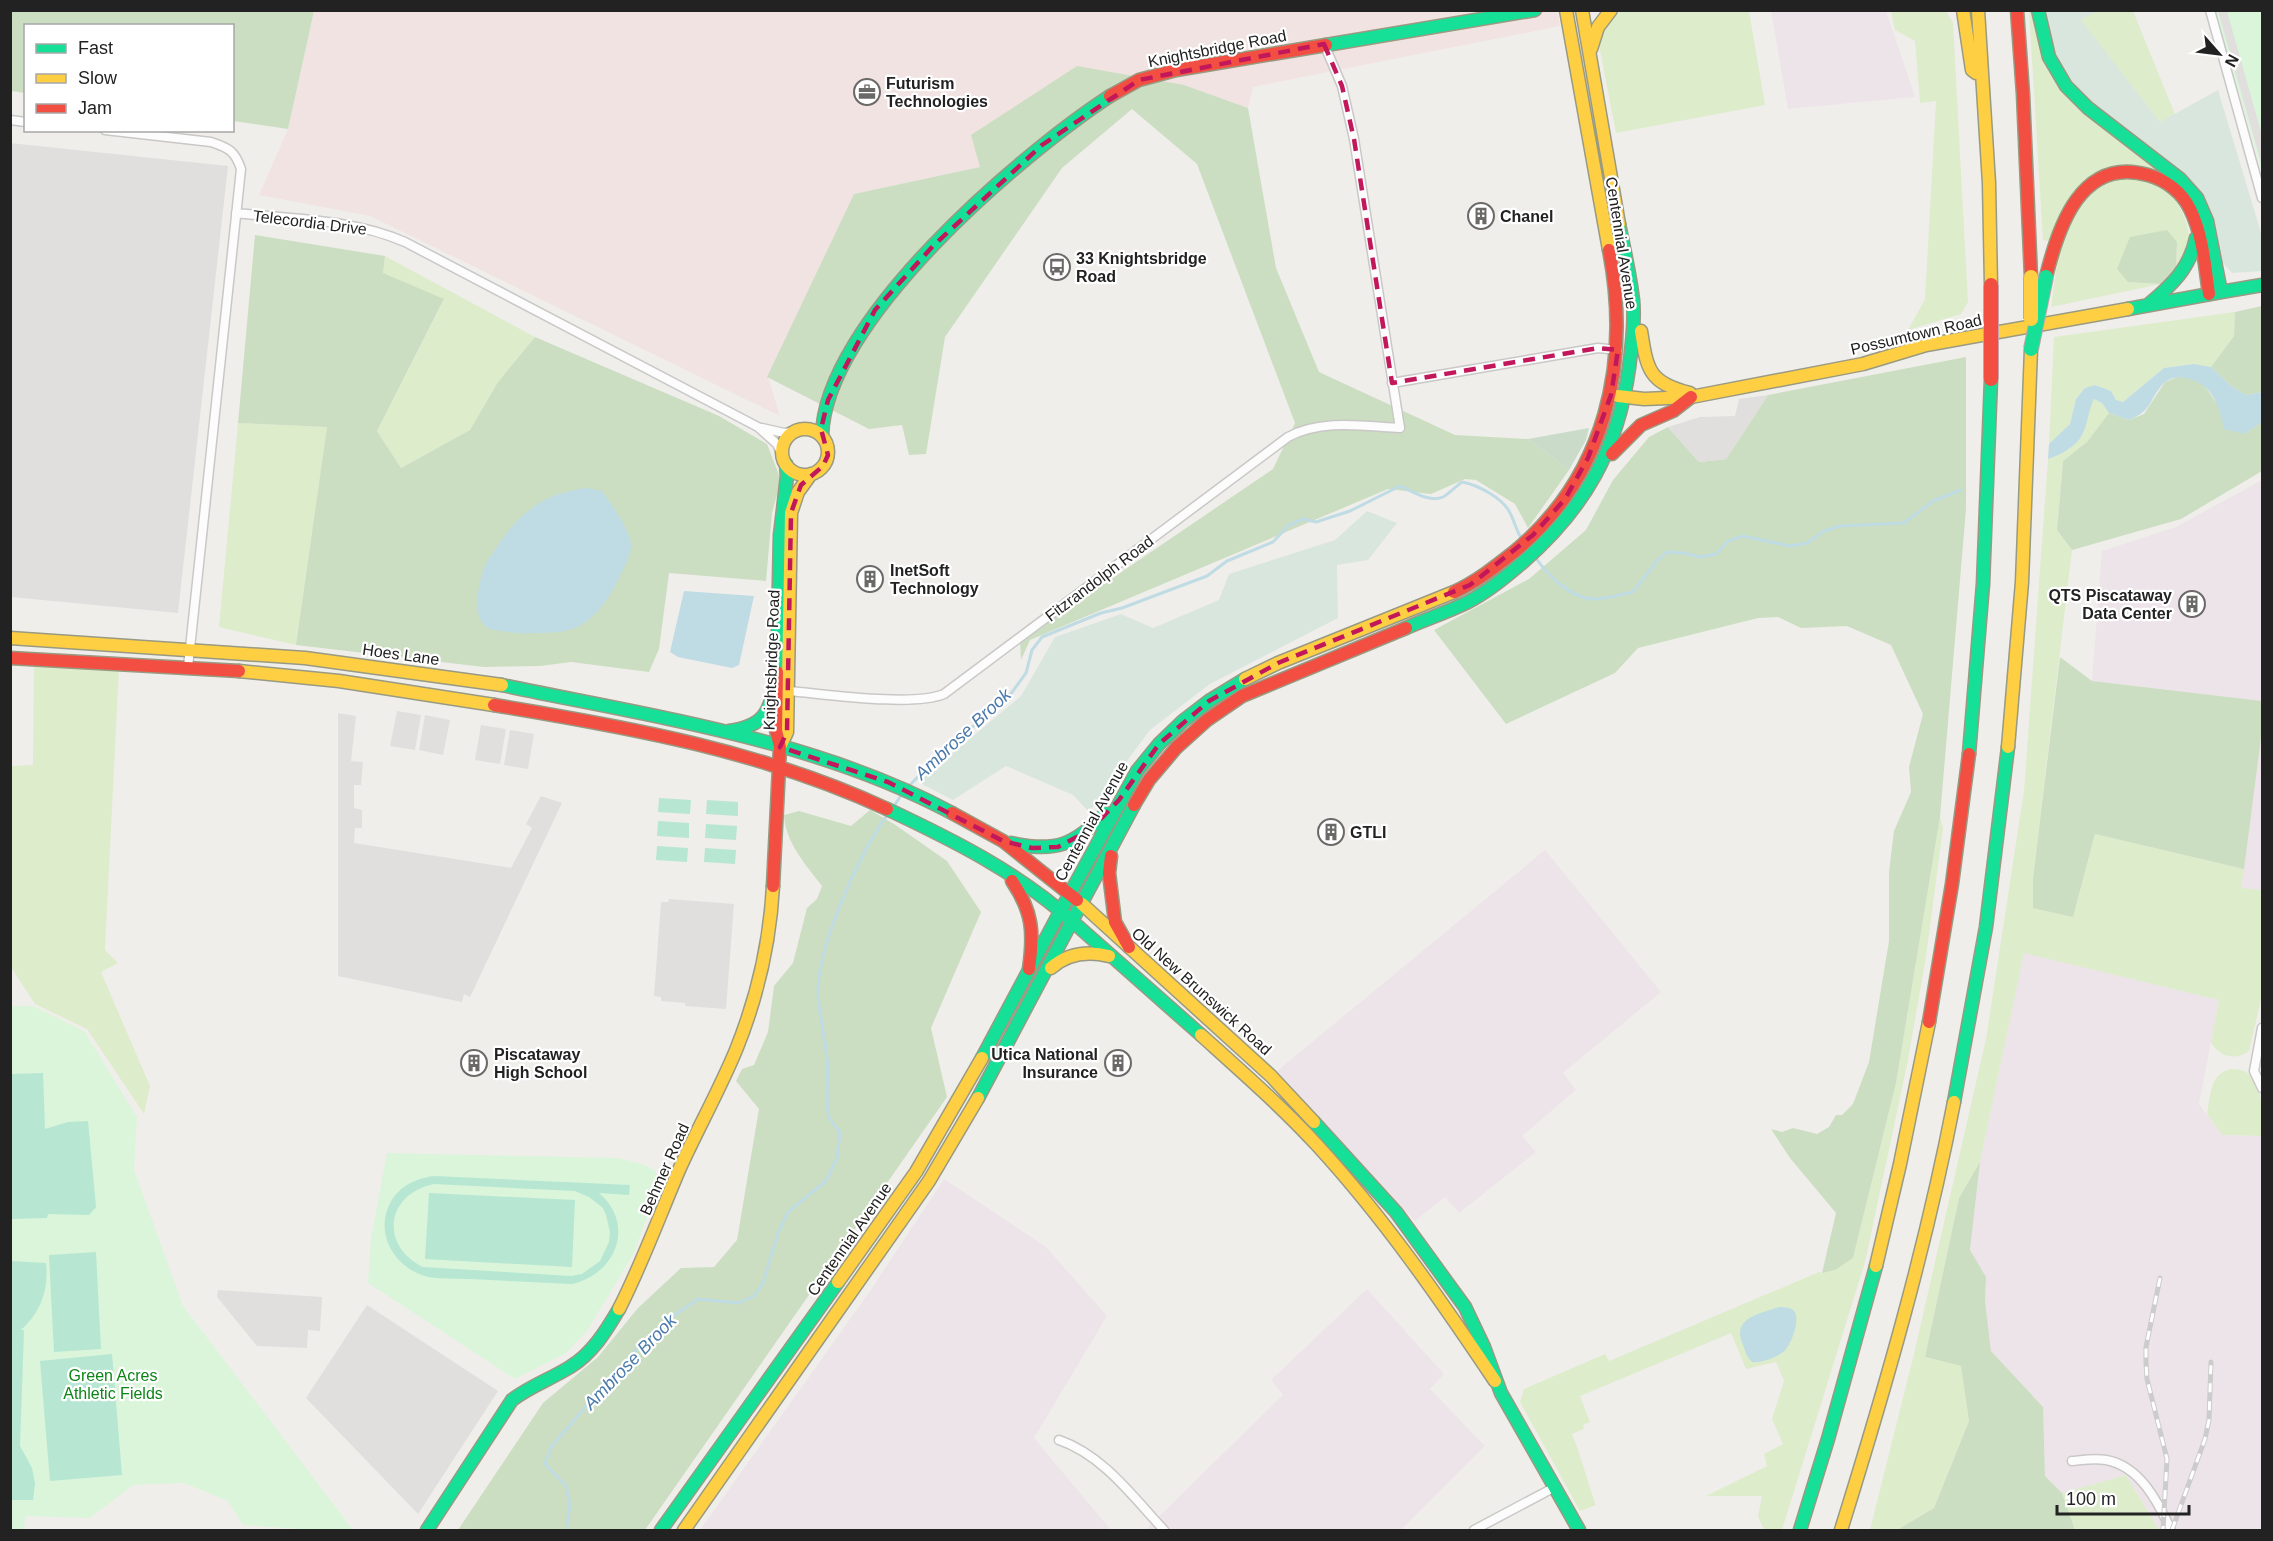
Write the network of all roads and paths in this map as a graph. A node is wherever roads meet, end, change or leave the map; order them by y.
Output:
1 (1535, 10) edge
2 (1566, 10) edge
3 (1582, 10) edge
4 (1611, 10) edge
5 (1963, 10) edge
6 (1978, 10) edge
7 (2017, 10) edge
8 (2038, 10) edge
9 (2210, 10) edge
10 (1324, 44) junction
11 (1590, 52) junction
12 (1983, 79) junction
13 (123, 132) edge
14 (2262, 198) edge
15 (236, 213) junction
16 (2197, 232) junction
17 (2262, 285) edge
18 (2215, 293) junction
19 (1633, 301) junction
20 (2148, 304) junction
21 (2031, 349) junction
22 (1618, 350) junction
23 (1392, 383) junction
24 (1611, 396) junction
25 (1695, 396) junction
26 (1626, 398) junction
27 (828, 400) junction
28 (758, 427) junction
29 (800, 430) junction
30 (822, 436) junction
31 (784, 461) junction
32 (1601, 468) junction
33 (811, 474) junction
34 (10, 638) edge
35 (190, 648) junction
36 (10, 658) edge
37 (188, 667) junction
38 (776, 682) junction
39 (789, 691) junction
40 (723, 732) junction
41 (780, 747) junction
42 (779, 767) junction
43 (1119, 800) junction
44 (1003, 841) junction
45 (1113, 844) junction
46 (1003, 870) junction
47 (1069, 893) junction
48 (1082, 904) junction
49 (1061, 910) junction
50 (1072, 921) junction
51 (1129, 947) junction
52 (1113, 957) junction
53 (1029, 969) junction
54 (1042, 978) junction
55 (2262, 1028) edge
56 (2262, 1088) edge
57 (1495, 1381) junction
58 (1059, 1440) dead end
59 (2072, 1461) dead end
60 (1555, 1487) junction
61 (427, 1530) edge
62 (661, 1530) edge
63 (684, 1530) edge
64 (1164, 1530) edge
65 (1474, 1530) edge
66 (1579, 1530) edge
67 (1800, 1530) edge
68 (1841, 1530) edge
69 (2171, 1530) edge

1 - 10 main road, Knightsbridge Road
2 - 22 main road, Centennial Avenue
3 - 11 main road, Centennial Avenue
4 - 11 main road
5 - 12 main road
6 - 12 main road
7 - 21 main road, bridge
8 - 18 main road
9 - 14 street
10 - 23 street
10 - 27 main road, Knightsbridge Road
11 - 19 main road, Centennial Avenue
12 - 67 main road, bridge
13 - 15 street
15 - 28 street, Telecordia Drive
15 - 35 street, Telecordia Drive
16 - 18 main road
16 - 20 main road
16 - 21 main road, bridge
17 - 18 main road, Possumtown Road
18 - 20 main road, Possumtown Road
19 - 25 main road
19 - 26 main road, Centennial Avenue
20 - 25 main road, Possumtown Road
21 - 68 main road
22 - 23 street
22 - 24 main road, Centennial Avenue
23 - 39 street, Fitzrandolph Road
24 - 26 main road, Possumtown Road
24 - 43 main road, Centennial Avenue
25 - 26 main road, Possumtown Road
25 - 32 main road
26 - 32 main road, Centennial Avenue
27 - 29 main road, Knightsbridge Road
27 - 30 main road, Knightsbridge Road
28 - 29 street, Telecordia Drive
28 - 31 street, Telecordia Drive
29 - 30 main road
29 - 31 main road
30 - 33 main road
31 - 33 main road
31 - 38 main road, Knightsbridge Road
32 - 45 main road, Centennial Avenue
33 - 39 main road, Knightsbridge Road
34 - 35 main road, Hoes Lane
35 - 37 street, Telecordia Drive
35 - 40 main road, Hoes Lane
36 - 37 main road
37 - 42 main road
38 - 40 main road
38 - 41 main road, Knightsbridge Road
39 - 41 main road, Knightsbridge Road
40 - 41 main road, Hoes Lane
41 - 42 main road, Behmer Road
41 - 44 main road, Old New Brunswick Road
42 - 46 main road, Old New Brunswick Road
42 - 61 main road, Behmer Road
43 - 44 main road
43 - 47 main road, Centennial Avenue
44 - 47 main road, Old New Brunswick Road
45 - 48 main road, Centennial Avenue
45 - 51 main road
46 - 49 main road, Old New Brunswick Road
46 - 53 main road
47 - 48 main road, Old New Brunswick Road
47 - 49 main road, Centennial Avenue
48 - 50 main road, Centennial Avenue
48 - 51 main road, Old New Brunswick Road
49 - 50 main road, Old New Brunswick Road
49 - 53 main road, Centennial Avenue
50 - 52 main road, Old New Brunswick Road
50 - 54 main road, Centennial Avenue
51 - 57 main road, Old New Brunswick Road
52 - 54 main road
52 - 57 main road, Old New Brunswick Road
53 - 62 main road, Centennial Avenue
54 - 63 main road, Centennial Avenue
55 - 56 street
57 - 60 main road, Old New Brunswick Road
58 - 64 street
59 - 69 street
60 - 65 street
60 - 66 main road, Old New Brunswick Road

